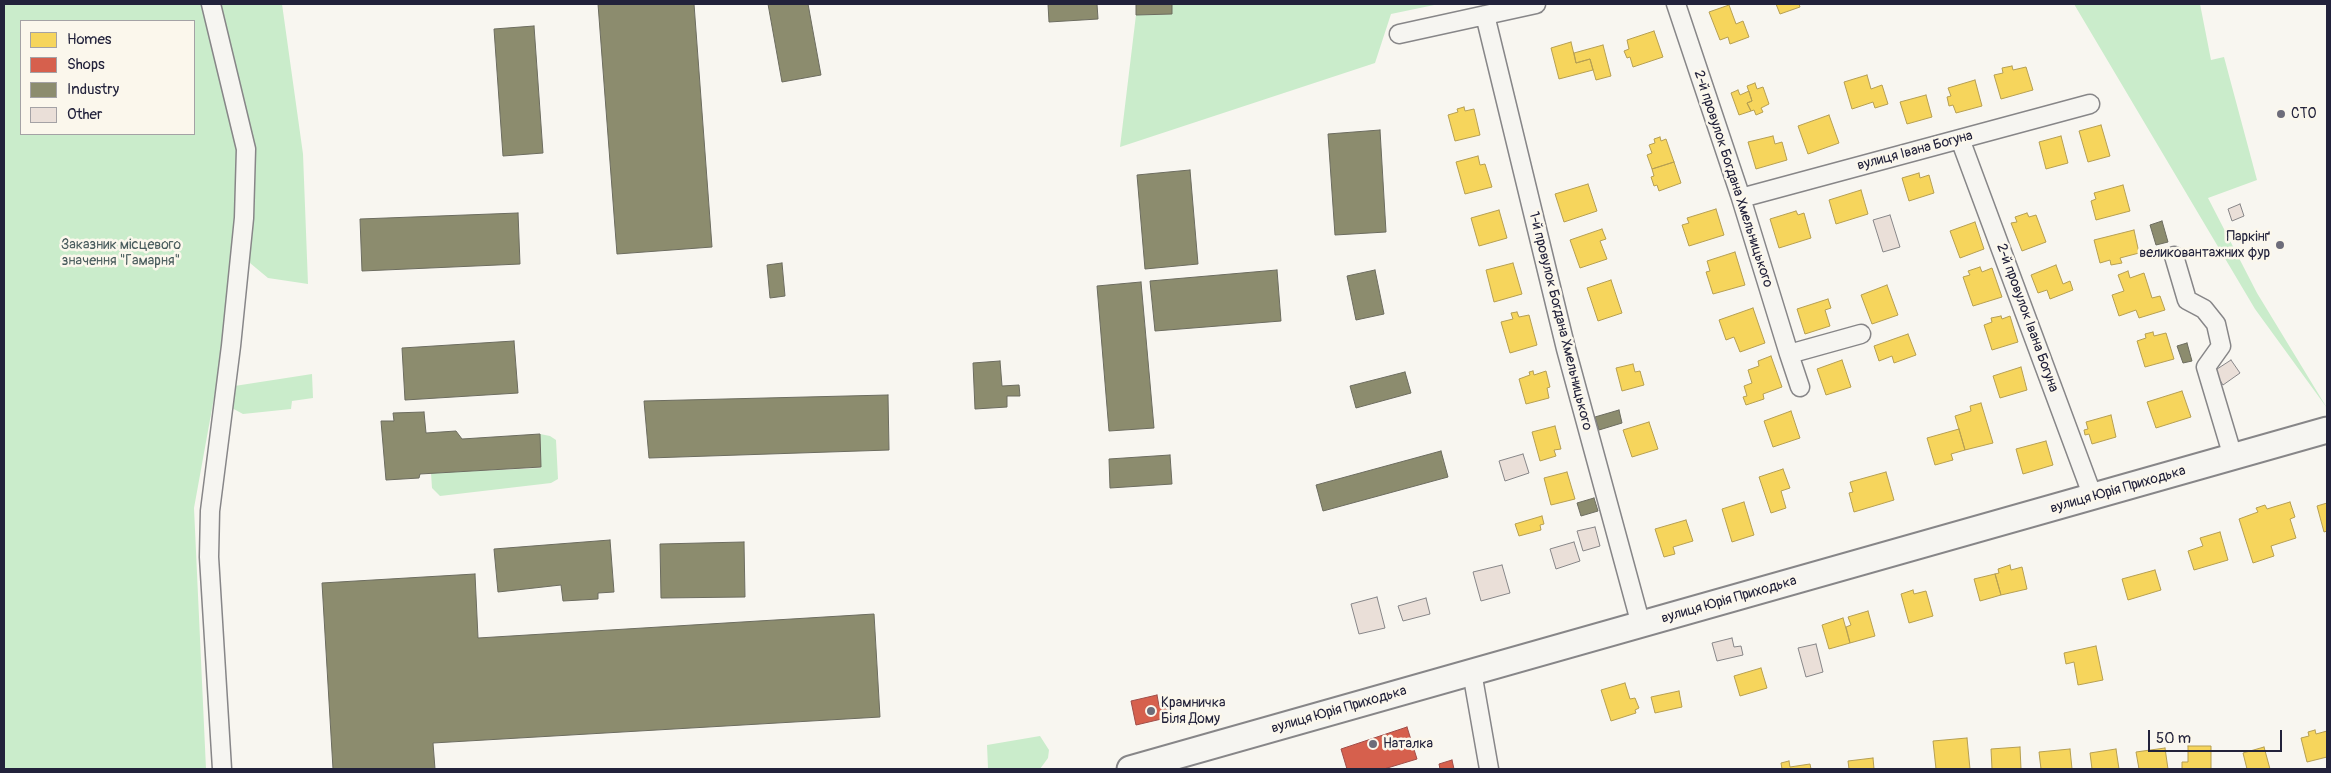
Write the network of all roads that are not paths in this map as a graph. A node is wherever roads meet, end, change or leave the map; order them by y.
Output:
1 (211, 4) edge
2 (1536, 4) edge
3 (1676, 4) edge
4 (1485, 15) junction
5 (1399, 34) dead end
6 (2090, 104) dead end
7 (1960, 139) junction
8 (1741, 198) junction
9 (2174, 256) dead end
10 (1861, 334) dead end
11 (1789, 354) junction
12 (1800, 387) dead end
13 (2327, 430) edge
14 (2233, 457) junction
15 (2093, 497) junction
16 (1641, 625) junction
17 (1472, 672) junction
18 (222, 769) edge
19 (1130, 769) edge
20 (1489, 769) edge

1 - 18 street
2 - 4 street
3 - 8 street, 2-й провулок Богдана Хмельницького
4 - 5 street
4 - 16 street, 1-й провулок Богдана Хмельницького
6 - 7 street, вулиця Івана Богуна
7 - 8 street, вулиця Івана Богуна
7 - 15 street, 2-й провулок Івана Богуна
8 - 11 street, 2-й провулок Богдана Хмельницького
9 - 14 street
10 - 11 street
11 - 12 street, 2-й провулок Богдана Хмельницького
13 - 14 street, вулиця Юрія Приходька
14 - 15 street, вулиця Юрія Приходька
15 - 16 street, вулиця Юрія Приходька
16 - 17 street, вулиця Юрія Приходька
17 - 19 street, вулиця Юрія Приходька
17 - 20 street

